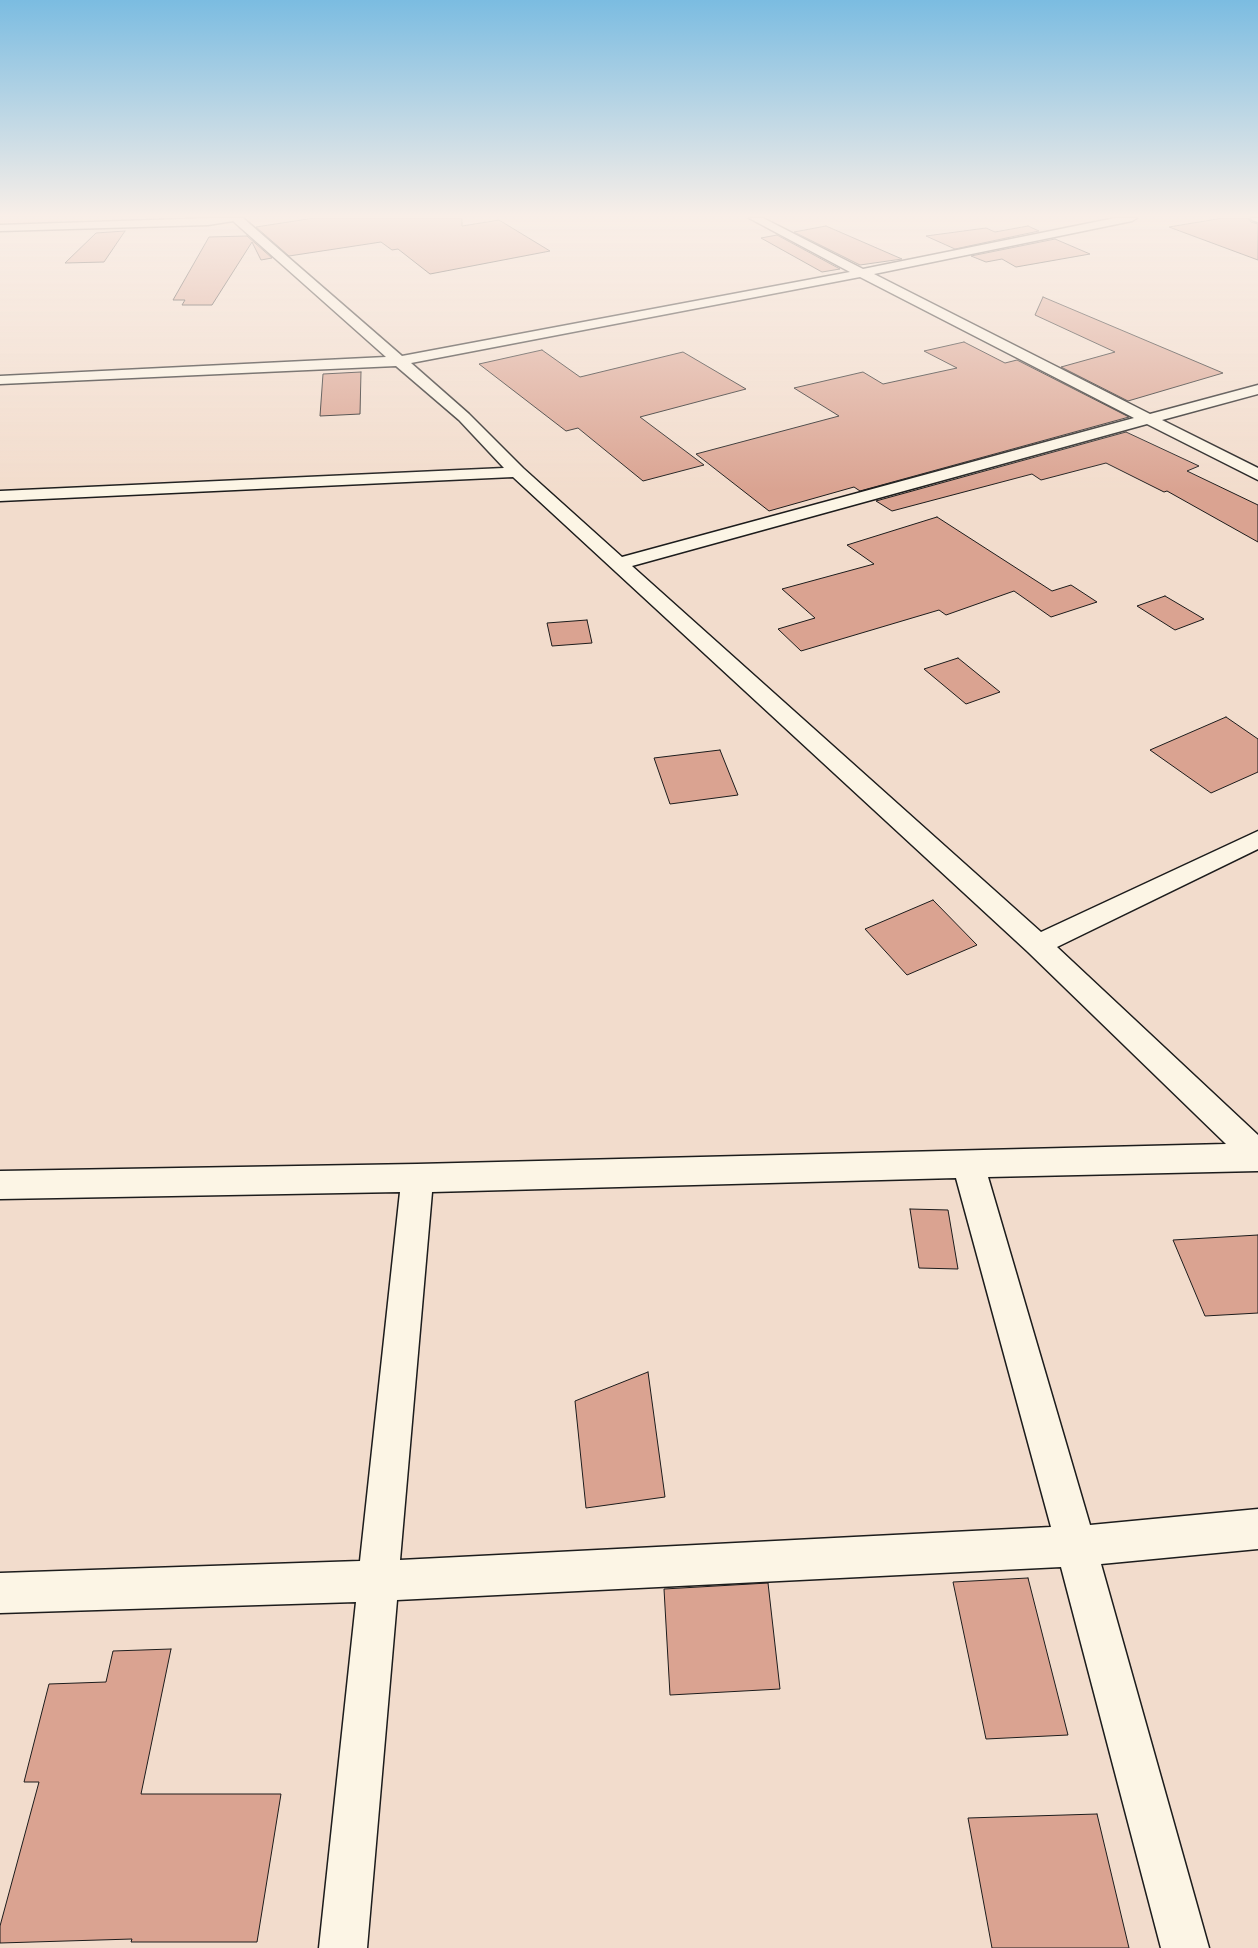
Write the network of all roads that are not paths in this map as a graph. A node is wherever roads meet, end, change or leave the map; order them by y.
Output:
1 (340, 309) edge
2 (674, 309) edge
3 (933, 309) edge
4 (401, 361) junction
5 (0, 380) edge
6 (1258, 389) edge
7 (1148, 418) junction
8 (517, 472) junction
9 (1258, 475) edge
10 (0, 496) edge
11 (619, 564) junction
12 (1258, 839) edge
13 (1038, 945) junction
14 (1258, 1156) edge
15 (968, 1163) junction
16 (417, 1178) junction
17 (0, 1185) edge
18 (1258, 1529) edge
19 (1076, 1546) junction
20 (378, 1581) junction
21 (0, 1593) edge
22 (343, 1948) edge
23 (1185, 1948) edge

1 - 4 street
2 - 4 street
3 - 7 street
4 - 5 street
4 - 8 street
6 - 7 street
7 - 9 street
7 - 11 street
8 - 10 street
8 - 11 street
11 - 13 street
12 - 13 street
13 - 14 street
14 - 15 street
15 - 16 street
15 - 19 street
16 - 17 street
16 - 20 street
18 - 19 street
19 - 20 street
19 - 23 street
20 - 21 street
20 - 22 street

